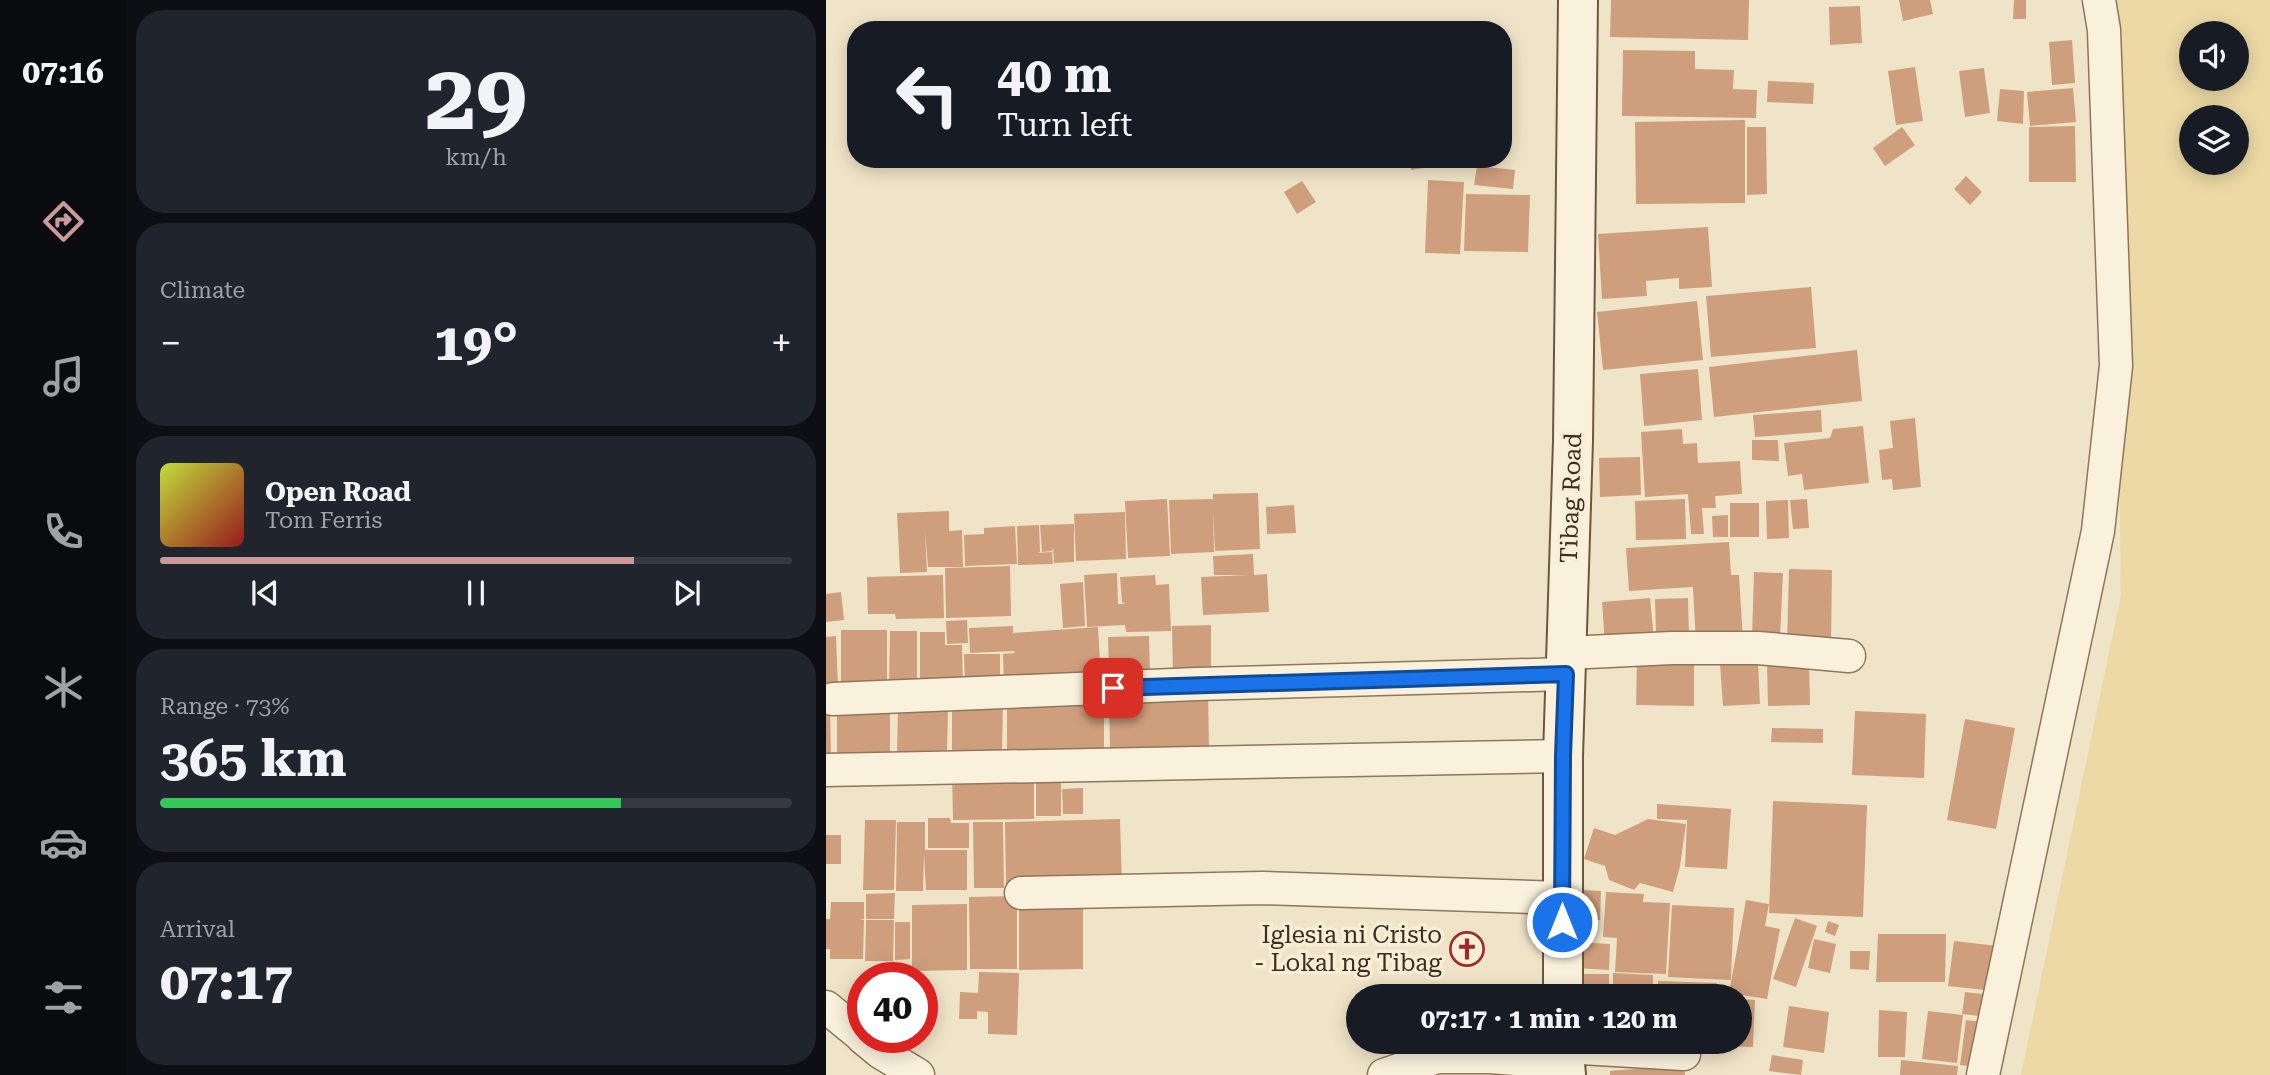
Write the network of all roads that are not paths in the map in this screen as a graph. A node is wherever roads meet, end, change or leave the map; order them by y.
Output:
1 (1578, 0) edge
2 (2099, 0) edge
3 (1849, 656) dead end
4 (1566, 663) junction
5 (833, 699) dead end
6 (1563, 756) junction
7 (826, 770) edge
8 (1021, 893) dead end
9 (1562, 898) junction
10 (1563, 984) edge
11 (826, 1007) edge
12 (847, 1025) edge
13 (882, 1053) edge
14 (1685, 1055) dead end
15 (1564, 1056) edge
16 (918, 1075) edge
17 (1384, 1075) edge
18 (1983, 1075) edge

1 - 4 street, Tibag Road
2 - 18 street
3 - 4 street
4 - 5 street
4 - 6 street, Tibag Road
6 - 7 street
6 - 9 street, Tibag Road
8 - 9 street
9 - 10 street, Tibag Road
11 - 12 street
13 - 16 street
14 - 15 street
15 - 17 street

